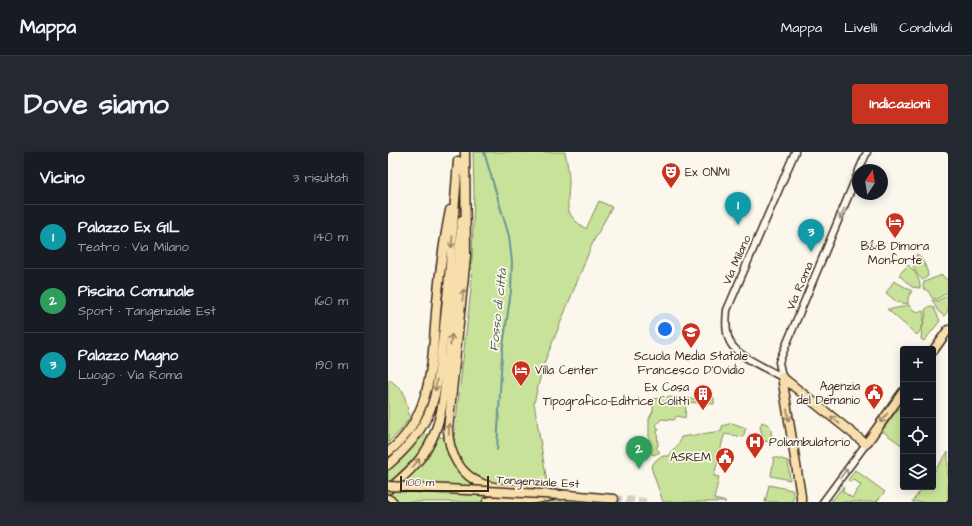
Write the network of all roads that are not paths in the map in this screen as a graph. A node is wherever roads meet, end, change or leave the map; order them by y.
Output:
1 (459, 152) edge
2 (465, 152) edge
3 (795, 152) edge
4 (867, 152) edge
5 (462, 161) junction
6 (862, 164) edge
7 (852, 187) edge
8 (948, 330) edge
9 (936, 347) edge
10 (782, 377) junction
11 (900, 396) edge
12 (866, 444) junction
13 (388, 452) edge
14 (388, 465) edge
15 (388, 488) edge
16 (563, 495) junction
17 (388, 499) edge
18 (614, 499) dead end
19 (393, 502) edge
20 (487, 502) edge
21 (801, 502) edge
22 (823, 502) edge

1 - 5 main road
2 - 5 main road
3 - 10 street, Via Milano
4 - 6 street
5 - 13 main road
5 -> 14 main road
15 -> 5 main road
16 -> 5 main road, bridge
7 -> 10 street, Via Roma
8 - 9 main road
12 -> 10 main road
10 -> 21 main road
11 -> 12 main road
22 -> 12 street
15 - 16 main road, Tangenziale Est, bridge
16 - 18 main road, Tangenziale Est
16 - 20 main road, bridge
17 - 19 main road

